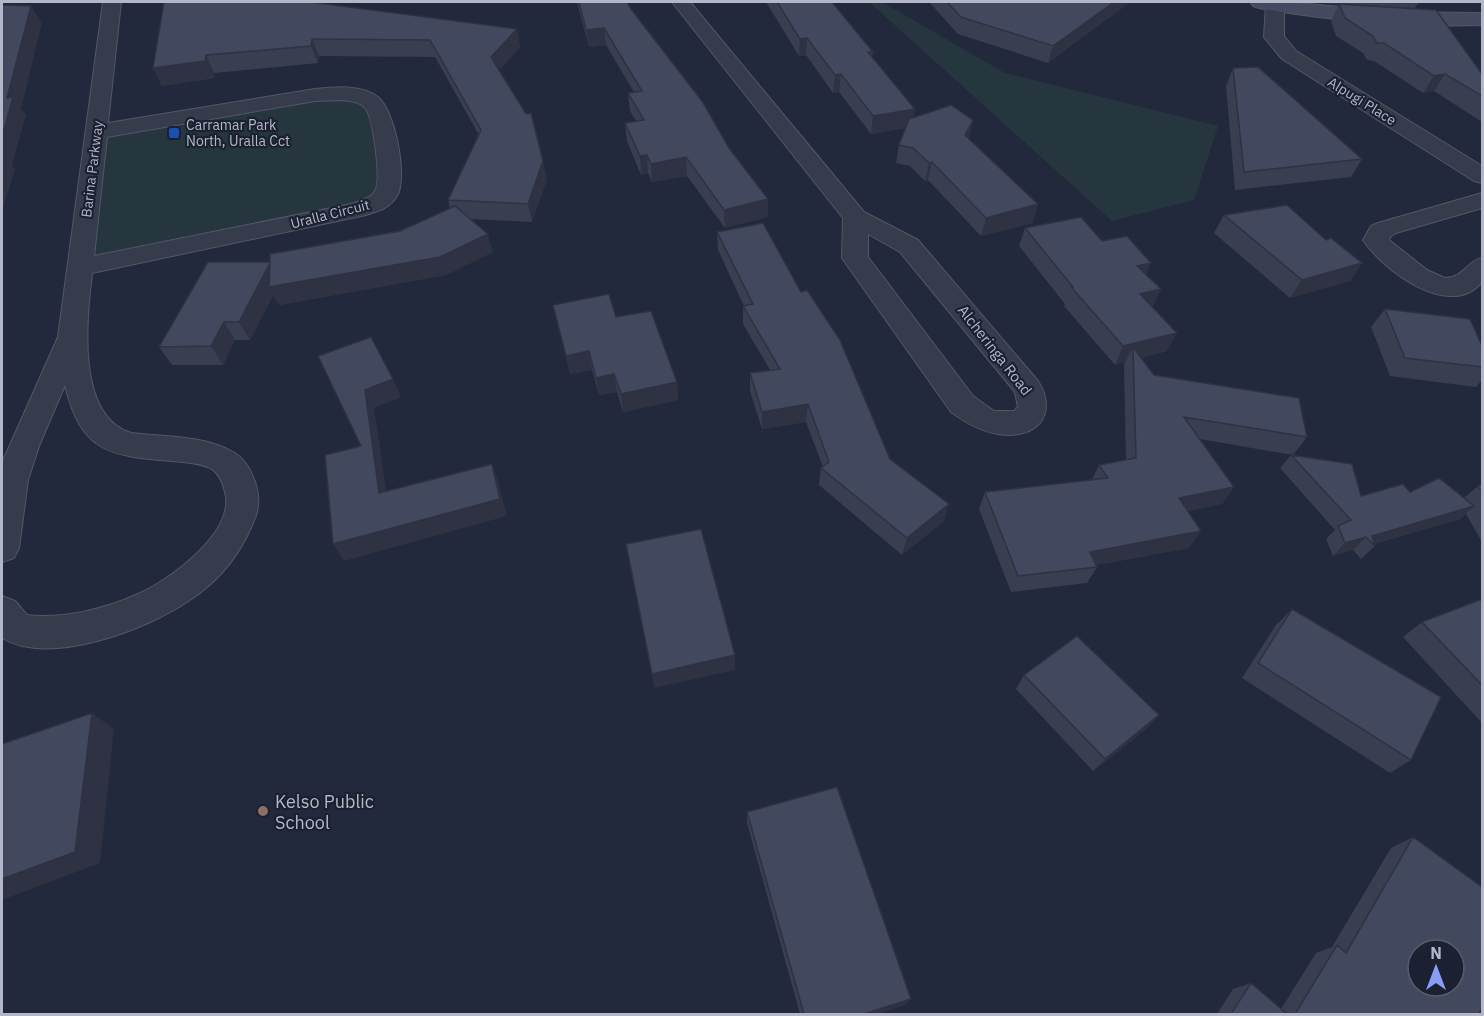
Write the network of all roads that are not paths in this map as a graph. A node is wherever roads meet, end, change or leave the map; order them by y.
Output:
1 (112, 2) edge
2 (681, 2) edge
3 (1267, 3) edge
4 (1482, 19) edge
5 (97, 132) junction
6 (1482, 176) edge
7 (1482, 200) edge
8 (855, 217) junction
9 (1482, 266) edge
10 (80, 267) junction
11 (72, 337) junction
12 (2, 548) edge
13 (2, 612) edge

1 - 5 street, Barina Parkway
2 - 8 street, Alcheringa Road
3 - 4 street
3 - 6 street, Alpugi Place
5 - 10 street, Barina Parkway
5 - 10 street, Uralla Circuit
7 - 9 street
8 - 8 street, Alcheringa Road
10 - 11 street, Barina Parkway
11 - 12 street, Barina Parkway
11 - 13 street, Barina Parkway

